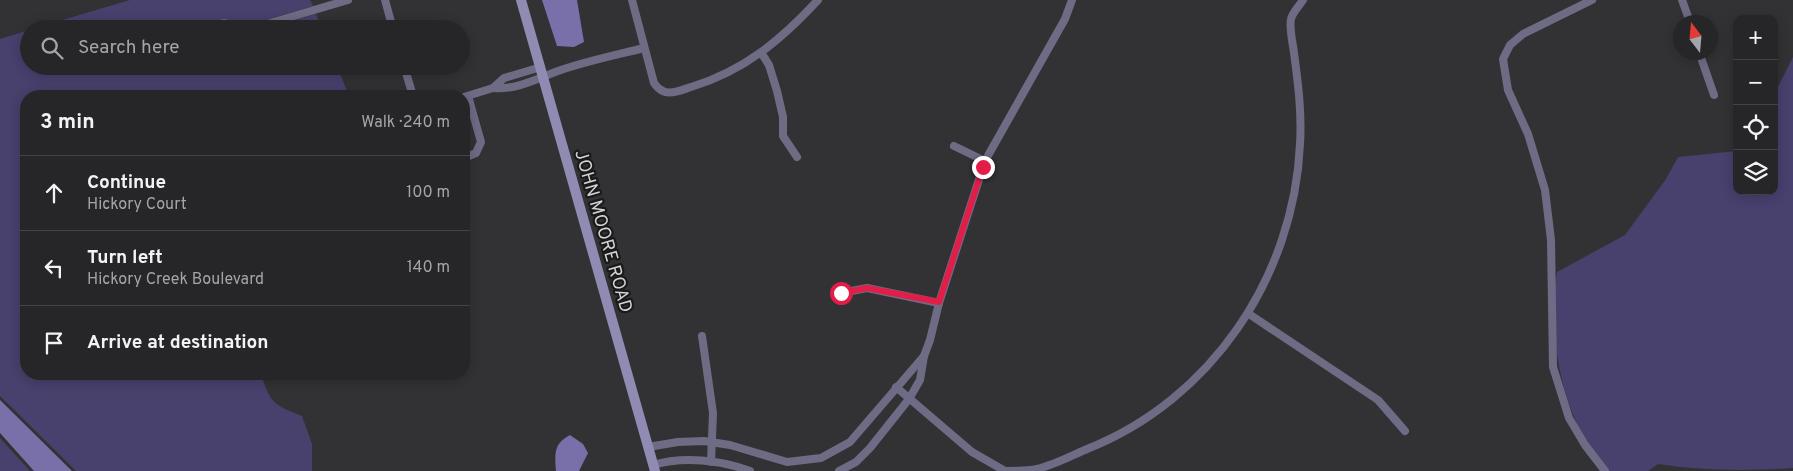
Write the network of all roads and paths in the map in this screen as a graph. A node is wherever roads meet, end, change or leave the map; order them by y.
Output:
1 (348, 0) edge
2 (385, 0) edge
3 (521, 0) edge
4 (632, 0) edge
5 (818, 0) edge
6 (1072, 0) edge
7 (1303, 0) edge
8 (1592, 0) edge
9 (1682, 0) edge
10 (1687, 15) edge
11 (280, 20) edge
12 (391, 20) edge
13 (644, 48) junction
14 (762, 54) junction
15 (1703, 60) edge
16 (541, 67) junction
17 (407, 75) edge
18 (514, 75) junction
19 (544, 78) junction
20 (516, 86) junction
21 (493, 88) junction
22 (411, 90) edge
23 (470, 95) edge
24 (1714, 95) dead end
25 (470, 108) edge
26 (954, 146) dead end
27 (470, 156) edge
28 (797, 157) dead end
29 (985, 161) junction
30 (841, 293) dead end
31 (939, 302) junction
32 (1249, 314) junction
33 (702, 336) dead end
34 (924, 356) junction
35 (896, 387) junction
36 (910, 399) junction
37 (1405, 431) dead end
38 (712, 442) junction
39 (648, 447) junction
40 (711, 462) junction
41 (654, 468) edge
42 (750, 471) edge
43 (839, 471) edge
44 (1006, 471) edge
45 (1605, 471) edge

1 - 11 street
2 - 12 street
3 - 16 street, JOHN MOORE ROAD
4 - 13 street
5 - 14 street
6 - 29 street
7 - 32 street
8 - 45 street
9 - 10 street
13 - 14 street
13 - 19 street
14 - 28 street
15 - 24 street
16 - 18 street
16 - 19 street, JOHN MOORE ROAD
17 - 22 street
18 - 20 street
18 - 21 street
19 - 20 street
19 - 39 street, JOHN MOORE ROAD
20 - 21 street
21 - 23 street
25 - 27 street
26 - 29 street
29 - 31 street
30 - 31 street
31 - 34 street
32 - 37 street
32 - 44 street
33 - 38 street
34 - 35 street
34 - 36 street
35 - 36 street
35 - 38 street
36 - 43 street
36 - 44 street
38 - 39 street
38 - 40 street
39 - 41 street, JOHN MOORE ROAD
40 - 41 street
40 - 42 street

